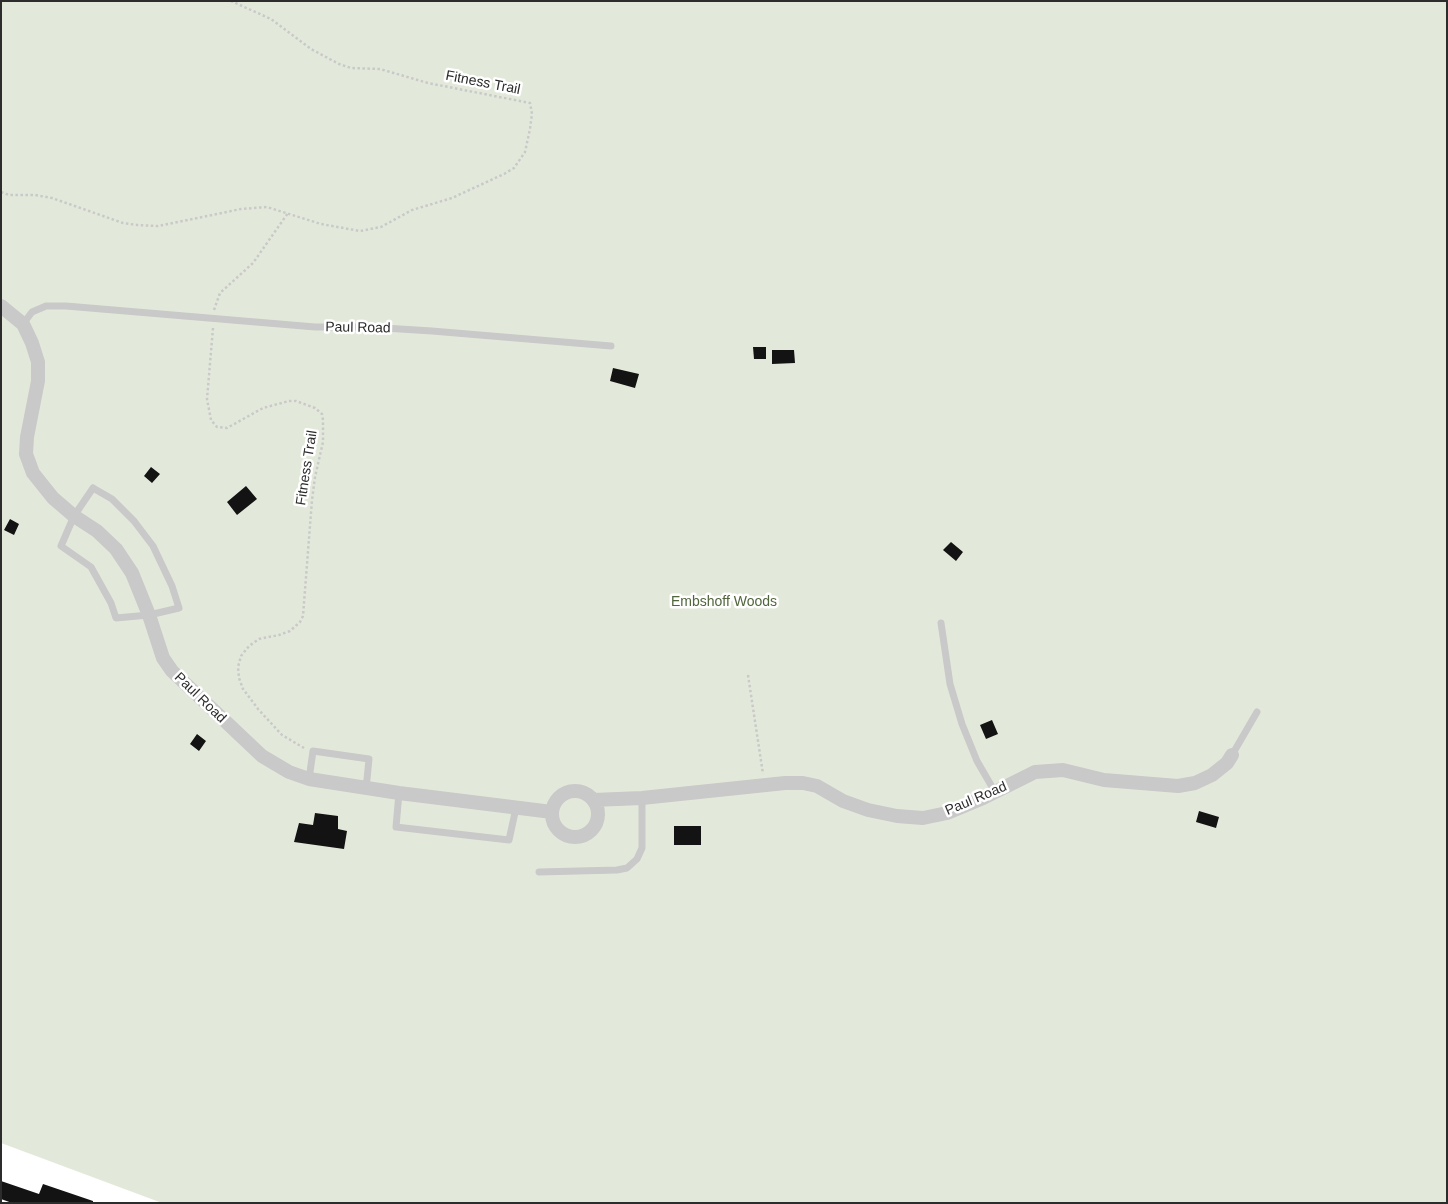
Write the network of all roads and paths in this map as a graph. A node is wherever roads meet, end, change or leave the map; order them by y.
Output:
1 (231, 1) edge
2 (1, 192) edge
3 (288, 213) junction
4 (1, 306) edge
5 (213, 319) junction
6 (23, 324) junction
7 (611, 346) dead end
8 (74, 516) junction
9 (149, 615) junction
10 (941, 624) dead end
11 (748, 675) dead end
12 (1257, 712) dead end
13 (312, 752) junction
14 (1232, 755) joint
15 (309, 780) junction
16 (765, 785) junction
17 (366, 789) junction
18 (995, 792) junction
19 (399, 793) junction
20 (642, 798) junction
21 (593, 800) junction
22 (516, 808) junction
23 (552, 812) junction
24 (538, 872) dead end

1 - 3 path, Fitness Trail
2 - 3 path, Fitness Trail
3 - 5 path, Fitness Trail
4 - 6 street, Paul Road
5 - 6 lane, Paul Road
5 - 7 lane, Paul Road
5 - 13 path, Fitness Trail
6 - 8 street, Paul Road
8 - 9 street, Paul Road
8 - 9 lane
8 - 9 lane
9 - 15 street, Paul Road
10 - 18 lane
11 - 16 path
12 - 14 lane
13 - 15 lane
13 - 17 lane
14 - 18 street, Paul Road
15 - 17 street, Paul Road
16 - 18 street, Paul Road
16 - 20 street, Paul Road
17 - 19 street, Paul Road
19 - 22 street, Paul Road
19 - 22 lane
20 - 21 street, Paul Road
20 - 24 lane
21 - 23 street, Paul Road
21 - 23 street
22 - 23 street, Paul Road

